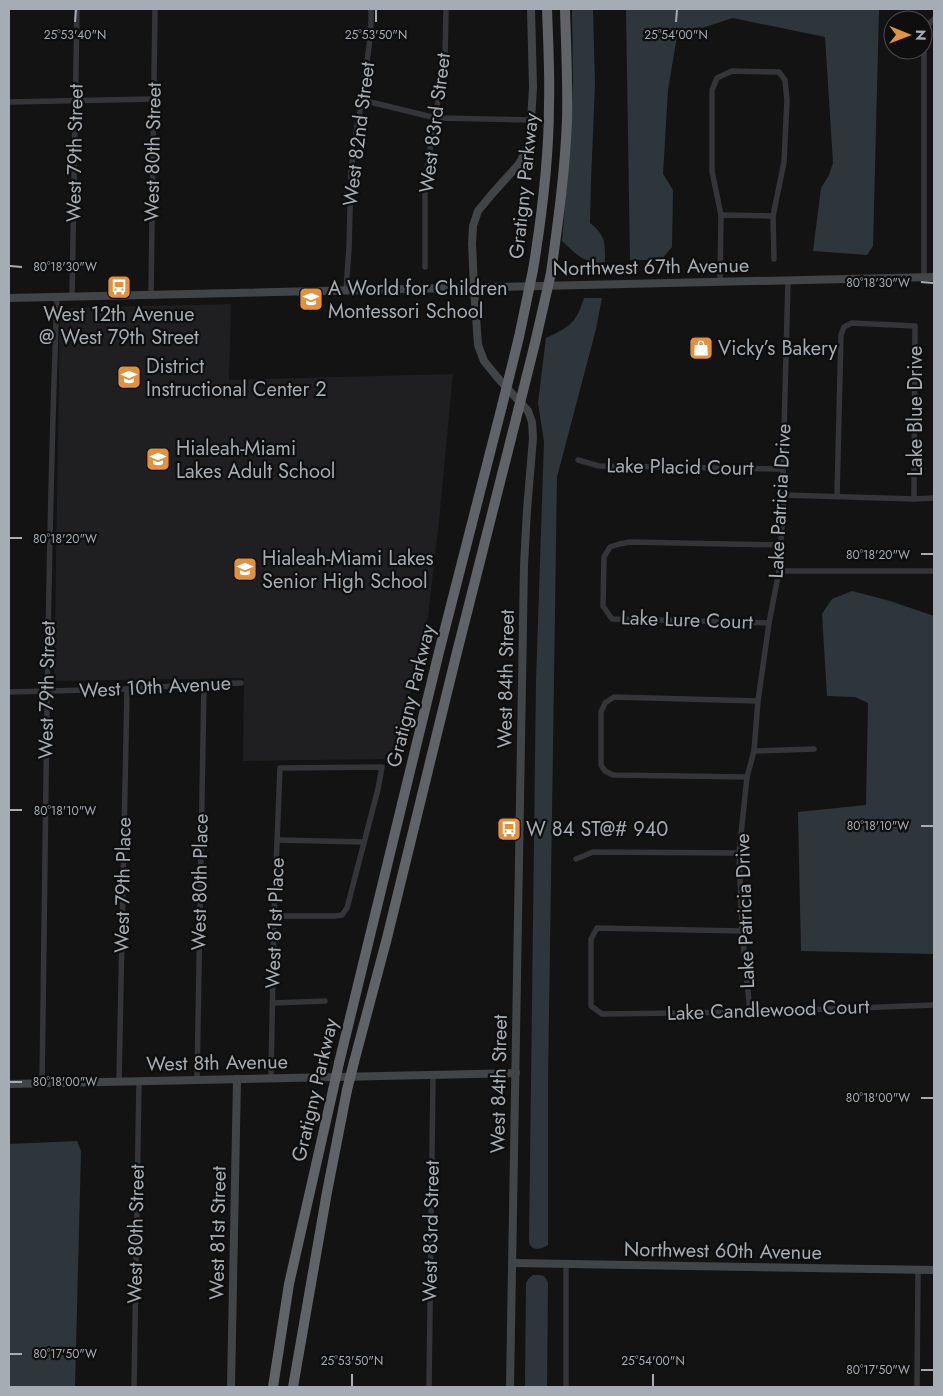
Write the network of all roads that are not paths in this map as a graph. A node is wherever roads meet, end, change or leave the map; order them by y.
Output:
1 (77, 9) edge
2 (155, 9) edge
3 (372, 9) edge
4 (446, 9) edge
5 (531, 9) edge
6 (548, 9) edge
7 (565, 9) edge
8 (934, 19) edge
9 (154, 99) junction
10 (362, 100) junction
11 (76, 101) junction
12 (9, 102) edge
13 (436, 118) junction
14 (531, 120) junction
15 (721, 215) junction
16 (773, 216) junction
17 (774, 259) dead end
18 (425, 267) dead end
19 (924, 277) junction
20 (934, 277) edge
21 (788, 280) junction
22 (720, 281) junction
23 (474, 288) junction
24 (346, 290) junction
25 (151, 295) junction
26 (56, 297) junction
27 (72, 297) junction
28 (9, 298) edge
29 (578, 460) dead end
30 (783, 469) junction
31 (784, 495) junction
32 (837, 496) junction
33 (934, 498) edge
34 (914, 499) junction
35 (781, 545) junction
36 (778, 571) junction
37 (934, 571) edge
38 (769, 623) junction
39 (241, 683) dead end
40 (204, 684) junction
41 (127, 689) junction
42 (9, 692) edge
43 (47, 692) junction
44 (758, 701) junction
45 (814, 749) dead end
46 (754, 751) junction
47 (747, 777) junction
48 (278, 840) junction
49 (364, 842) junction
50 (739, 853) junction
51 (576, 859) dead end
52 (274, 916) junction
53 (742, 931) junction
54 (325, 1001) dead end
55 (273, 1003) junction
56 (934, 1005) edge
57 (750, 1012) junction
58 (516, 1073) junction
59 (433, 1075) junction
60 (271, 1078) junction
61 (237, 1079) junction
62 (197, 1080) junction
63 (139, 1081) junction
64 (119, 1082) junction
65 (9, 1084) edge
66 (42, 1084) junction
67 (512, 1263) junction
68 (566, 1264) junction
69 (918, 1270) junction
70 (934, 1270) edge
71 (297, 1357) junction
72 (134, 1387) edge
73 (231, 1387) edge
74 (272, 1387) edge
75 (292, 1387) edge
76 (297, 1387) edge
77 (429, 1387) edge
78 (510, 1387) edge
79 (566, 1387) edge
80 (917, 1387) edge

1 - 11 street, West 79th Street
2 - 9 street, West 80th Street
3 - 10 street, West 82nd Street
4 - 13 street, West 83rd Street
5 - 14 street, West 84th Street
6 - 74 highway, Gratigny Parkway, bridge
7 - 71 highway, Gratigny Parkway, bridge
8 - 19 street
9 - 11 street
9 - 25 street, West 80th Street
10 - 13 street
10 - 24 street, West 82nd Street
11 - 12 street
11 - 27 street, West 79th Street
13 - 14 street
13 - 18 street, West 83rd Street
14 - 23 street, West 84th Street
15 - 16 street
15 - 16 street
15 - 22 street
16 - 17 street
19 - 20 street, Northwest 67th Avenue
19 - 21 street, Northwest 67th Avenue
21 - 22 street, Northwest 67th Avenue
21 - 30 street, Lake Patricia Drive
22 - 23 street, Northwest 67th Avenue
23 - 24 street, Northwest 67th Avenue
23 - 58 street, West 84th Street
24 - 25 street, Northwest 67th Avenue
25 - 27 street, Northwest 67th Avenue
26 - 27 street, Northwest 67th Avenue
26 - 28 street, Northwest 67th Avenue
26 - 43 street, West 79th Street
29 - 30 street, Lake Placid Court
30 - 31 street, Lake Patricia Drive
31 - 32 street
31 - 35 street, Lake Patricia Drive
32 - 34 street
32 - 34 street, Lake Blue Drive
33 - 34 street
35 - 36 street, Lake Patricia Drive
35 - 38 street, Lake Lure Court
36 - 37 street
36 - 38 street, Lake Patricia Drive
38 - 44 street, Lake Patricia Drive
39 - 40 street, West 10th Avenue
40 - 41 street, West 10th Avenue
40 - 62 street, West 80th Place
41 - 43 street, West 10th Avenue
41 - 64 street, West 79th Place
42 - 43 street, West 10th Avenue
43 - 66 street, West 79th Street
44 - 46 street, Lake Patricia Drive
44 - 47 street
45 - 46 street
46 - 47 street, Lake Patricia Drive
47 - 50 street, Lake Patricia Drive
48 - 49 street
48 - 49 street, West 81st Place
48 - 52 street, West 81st Place
49 - 52 street
50 - 51 street
50 - 53 street, Lake Patricia Drive
52 - 55 street, West 81st Place
53 - 57 street, Lake Patricia Drive
53 - 57 street, Lake Candlewood Court
54 - 55 street
55 - 60 street, West 81st Place
56 - 57 street, Lake Candlewood Court
58 - 59 street, West 8th Avenue
58 - 67 street, West 84th Street
59 - 60 street, West 8th Avenue
59 - 77 street, West 83rd Street
60 - 61 street, West 8th Avenue
61 - 62 street, West 8th Avenue
61 - 73 street, West 81st Street
62 - 63 street, West 8th Avenue
63 - 64 street, West 8th Avenue
63 - 72 street, West 80th Street
64 - 66 street, West 8th Avenue
65 - 66 street, West 8th Avenue
67 - 68 street, Northwest 60th Avenue
67 - 78 street, West 84th Street
68 - 69 street, Northwest 60th Avenue
68 - 79 street
69 - 70 street, Northwest 60th Avenue
69 - 80 street
71 - 75 highway, Gratigny Parkway
71 - 76 highway

